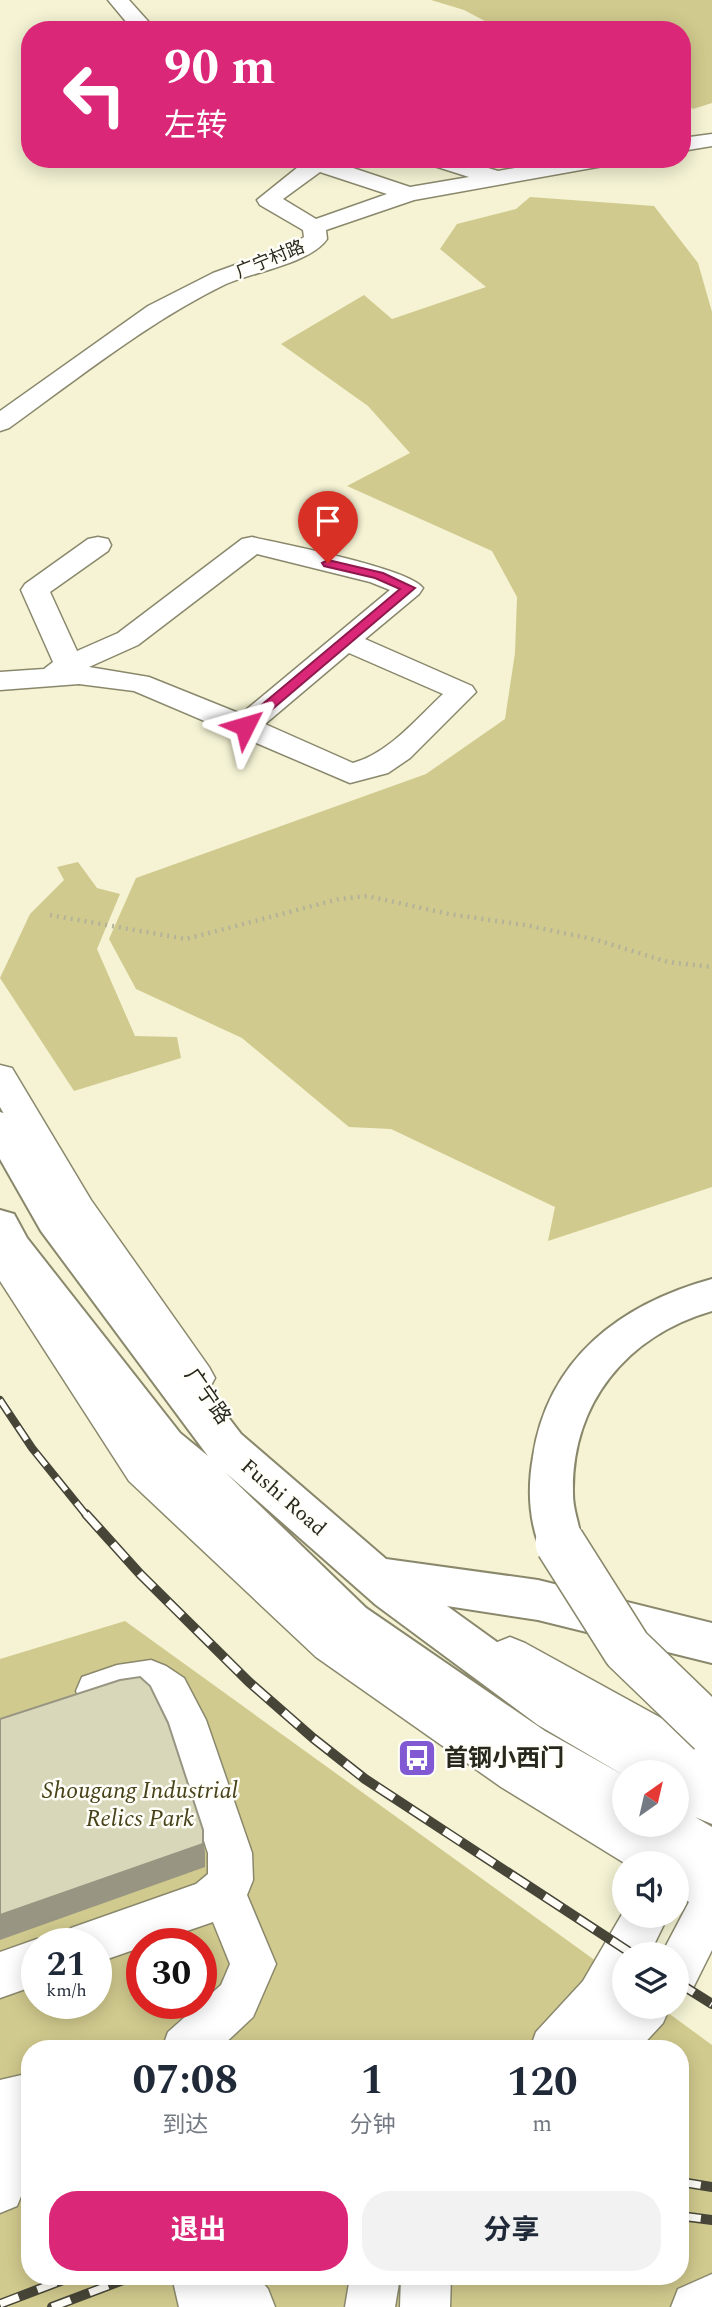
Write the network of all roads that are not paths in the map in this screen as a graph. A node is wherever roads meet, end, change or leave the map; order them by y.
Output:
1 (118, 0) edge
2 (138, 21) edge
3 (712, 140) edge
4 (691, 144) edge
5 (310, 168) edge
6 (338, 168) edge
7 (464, 168) edge
8 (552, 168) edge
9 (495, 178) junction
10 (409, 194) junction
11 (314, 227) junction
12 (0, 423) edge
13 (98, 545) dead end
14 (346, 641) junction
15 (57, 671) junction
16 (0, 681) edge
17 (245, 726) junction
18 (0, 1077) edge
19 (0, 1126) edge
20 (0, 1225) edge
21 (0, 1251) edge
22 (712, 1295) edge
23 (390, 1577) junction
24 (712, 1643) edge
25 (65, 1702) edge
26 (712, 1731) edge
27 (641, 1760) edge
28 (712, 1769) edge
29 (690, 1788) edge
30 (612, 1794) edge
31 (712, 1801) edge
32 (686, 1838) edge
33 (645, 1851) edge
34 (712, 1853) edge
35 (689, 1877) edge
36 (223, 1891) junction
37 (712, 1891) edge
38 (712, 1903) edge
39 (639, 1928) edge
40 (112, 1936) edge
41 (689, 1948) edge
42 (21, 1968) edge
43 (0, 1975) edge
44 (636, 2019) edge
45 (195, 2040) edge
46 (561, 2040) edge
47 (616, 2040) edge
48 (21, 2099) edge
49 (0, 2104) edge
50 (0, 2118) edge
51 (0, 2174) edge
52 (199, 2285) edge
53 (233, 2285) edge
54 (373, 2285) edge
55 (426, 2285) edge
56 (712, 2299) edge
57 (204, 2307) edge
58 (250, 2307) edge
59 (370, 2307) edge
60 (425, 2307) edge
61 (696, 2307) edge

1 - 2 street
3 - 4 street
5 - 11 street
6 - 10 street
7 - 9 street
8 - 9 street, 广宁村路
9 - 10 street, 广宁村路
10 - 11 street, 广宁村路
11 - 12 street, 广宁村路
13 - 15 street
14 - 15 street
14 - 17 street
14 - 17 street
15 - 16 street
15 - 17 street
18 - 23 street, 广宁路
19 - 27 highway, Fushi Road
20 - 30 highway, Fushi Road
21 - 33 street
22 - 26 highway, bridge
23 - 24 highway
23 - 28 street, 广宁路
25 - 36 street
29 - 31 highway
32 - 34 highway
35 - 37 street
36 - 40 street
36 - 45 street
38 - 41 street
39 - 46 street
42 - 43 street
44 - 47 street
48 - 49 street
50 - 51 street
52 - 57 street
53 - 58 street
54 - 59 street
55 - 60 street
56 - 61 street

